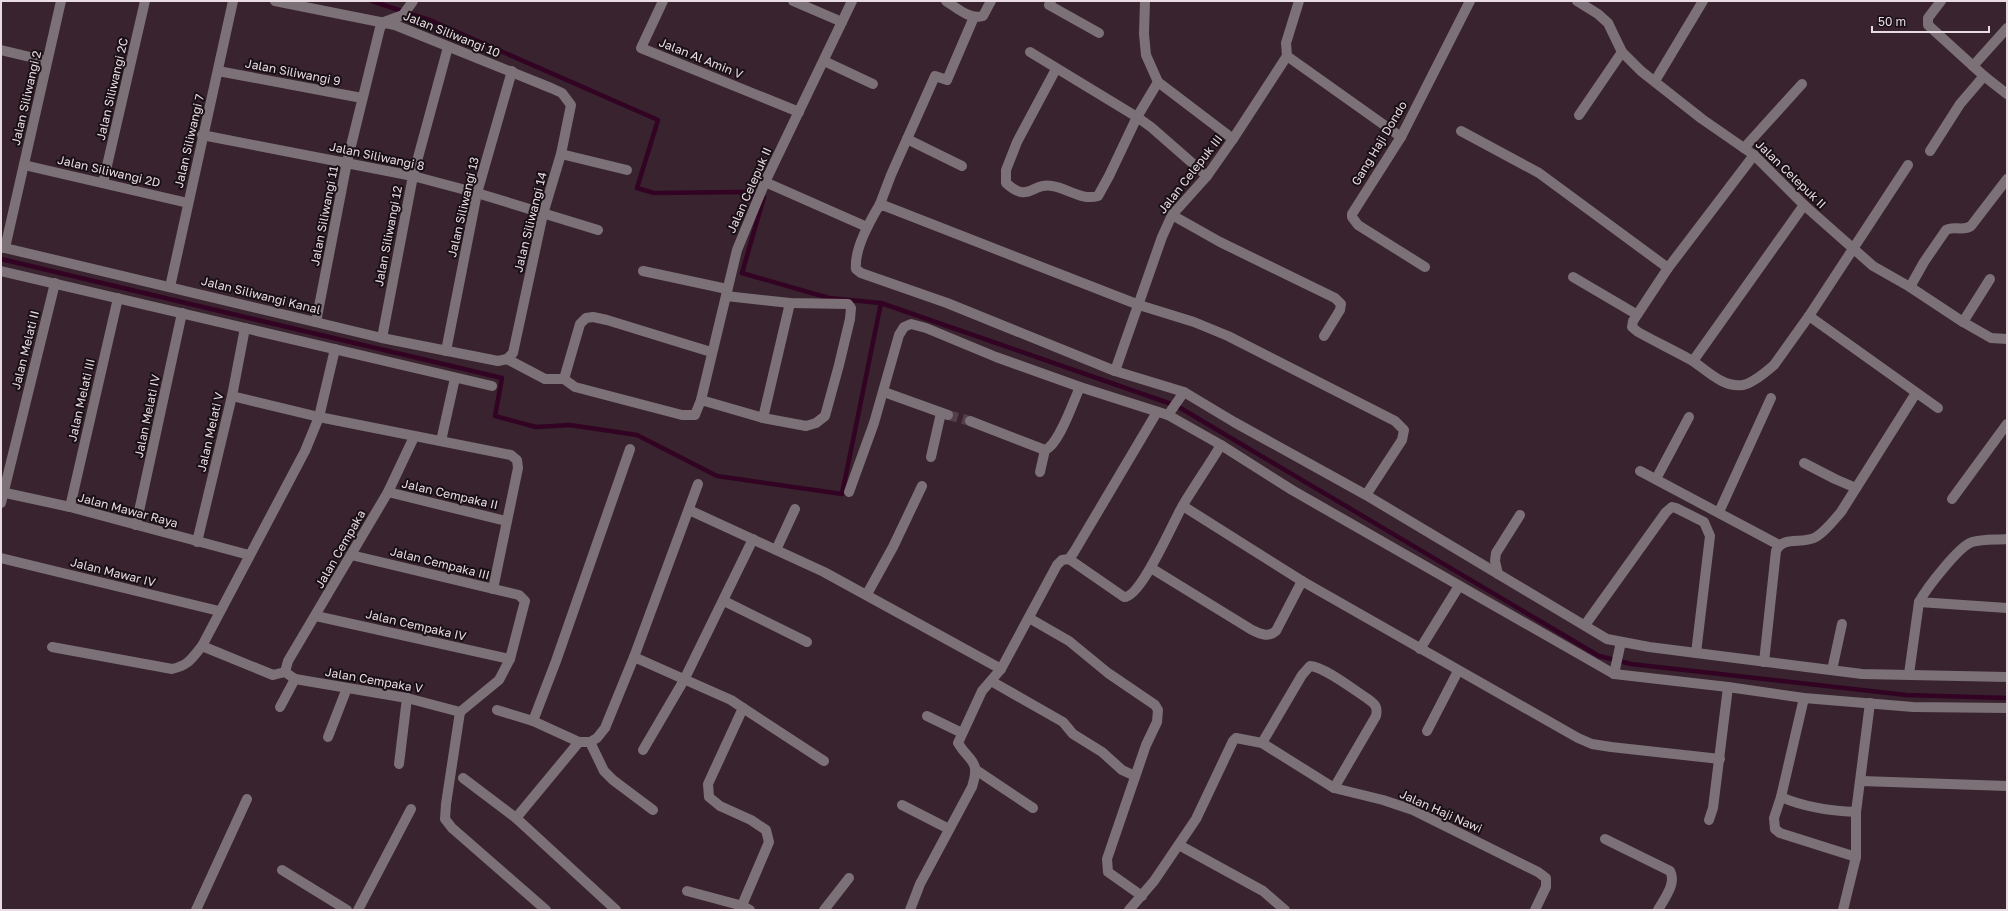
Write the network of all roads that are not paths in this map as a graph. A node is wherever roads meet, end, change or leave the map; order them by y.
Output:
1 (61, 1) edge
2 (146, 1) edge
3 (233, 1) edge
4 (275, 1) edge
5 (413, 1) edge
6 (663, 1) edge
7 (793, 1) edge
8 (852, 1) edge
9 (946, 1) edge
10 (991, 1) edge
11 (1051, 1) edge
12 (1145, 1) edge
13 (1299, 1) edge
14 (1577, 1) edge
15 (1703, 1) edge
16 (1941, 1) edge
17 (1466, 2) edge
18 (298, 4) edge
19 (974, 16) junction
20 (384, 22) junction
21 (842, 22) junction
22 (2007, 28) edge
23 (1099, 33) dead end
24 (448, 47) junction
25 (1, 50) edge
26 (1030, 52) dead end
27 (1622, 52) junction
28 (1287, 56) junction
29 (824, 61) junction
30 (47, 62) junction
31 (1973, 66) junction
32 (1056, 69) junction
33 (218, 71) junction
34 (512, 71) junction
35 (1984, 76) junction
36 (1655, 81) junction
37 (1158, 82) junction
38 (873, 84) dead end
39 (1802, 84) dead end
40 (2007, 94) edge
41 (362, 98) junction
42 (567, 98) joint
43 (799, 112) junction
44 (1579, 115) dead end
45 (1137, 117) junction
46 (1461, 130) dead end
47 (202, 135) junction
48 (1401, 137) junction
49 (908, 139) junction
50 (1233, 139) junction
51 (1744, 148) junction
52 (1930, 152) dead end
53 (561, 154) junction
54 (1754, 155) junction
55 (347, 162) junction
56 (24, 165) junction
57 (1908, 165) dead end
58 (962, 166) dead end
59 (627, 170) dead end
60 (413, 176) junction
61 (1207, 176) junction
62 (2007, 179) edge
63 (103, 183) junction
64 (764, 184) junction
65 (477, 193) junction
66 (188, 203) junction
67 (880, 204) junction
68 (1804, 205) junction
69 (543, 214) junction
70 (1172, 215) junction
71 (867, 226) junction
72 (598, 230) dead end
73 (3, 248) edge
74 (1853, 250) junction
75 (1426, 267) dead end
76 (1668, 268) junction
77 (1, 271) edge
78 (643, 271) dead end
79 (1574, 277) dead end
80 (1990, 279) dead end
81 (55, 283) junction
82 (170, 287) junction
83 (1910, 287) junction
84 (726, 292) junction
85 (118, 298) junction
86 (790, 303) junction
87 (1139, 305) junction
88 (182, 313) junction
89 (1636, 314) junction
90 (1809, 316) junction
91 (316, 322) junction
92 (1963, 322) junction
93 (245, 328) junction
94 (1324, 336) dead end
95 (382, 338) junction
96 (2007, 339) edge
97 (335, 349) junction
98 (446, 351) junction
99 (711, 352) junction
100 (510, 356) junction
101 (1693, 361) junction
102 (1115, 371) junction
103 (454, 378) junction
104 (564, 379) junction
105 (492, 386) dead end
106 (1080, 388) junction
107 (884, 392) junction
108 (1916, 393) junction
109 (1183, 394) junction
110 (232, 396) junction
111 (1771, 398) dead end
112 (701, 400) junction
113 (1938, 408) dead end
114 (1156, 412) junction
115 (1170, 413) junction
116 (319, 417) junction
117 (1689, 417) dead end
118 (763, 418) junction
119 (970, 420) tunnel mouth
120 (2005, 430) edge
121 (414, 436) junction
122 (441, 441) junction
123 (1221, 445) junction
124 (630, 449) dead end
125 (1045, 450) junction
126 (931, 457) dead end
127 (1804, 463) dead end
128 (1640, 471) dead end
129 (1040, 472) dead end
130 (1656, 479) junction
131 (698, 484) dead end
132 (922, 486) dead end
133 (1856, 488) junction
134 (2, 492) edge
135 (388, 492) junction
136 (848, 492) dead end
137 (1366, 494) junction
138 (1952, 499) dead end
139 (1, 503) edge
140 (1183, 506) junction
141 (70, 507) junction
142 (795, 508) dead end
143 (689, 510) junction
144 (1719, 512) junction
145 (1520, 515) dead end
146 (506, 520) junction
147 (136, 525) junction
148 (753, 539) junction
149 (2007, 539) edge
150 (197, 542) junction
151 (1779, 545) junction
152 (776, 550) junction
153 (249, 555) junction
154 (351, 555) junction
155 (1, 558) edge
156 (1069, 559) junction
157 (1151, 568) junction
158 (1498, 574) junction
159 (1302, 581) junction
160 (1459, 586) junction
161 (493, 589) junction
162 (867, 594) junction
163 (724, 601) junction
164 (1919, 602) junction
165 (2007, 608) edge
166 (219, 611) junction
167 (316, 616) junction
168 (1029, 618) junction
169 (1842, 624) dead end
170 (1585, 626) junction
171 (806, 642) dead end
172 (202, 646) junction
173 (1620, 646) junction
174 (52, 647) dead end
175 (1420, 648) junction
176 (1696, 653) junction
177 (634, 657) junction
178 (510, 659) junction
179 (1764, 662) junction
180 (1001, 669) junction
181 (1458, 670) junction
182 (1832, 670) junction
183 (285, 672) junction
184 (1614, 672) junction
185 (1909, 674) junction
186 (2007, 677) edge
187 (295, 679) junction
188 (684, 680) junction
189 (991, 681) junction
190 (1728, 687) junction
191 (347, 688) junction
192 (407, 698) junction
193 (1804, 698) junction
194 (1870, 703) junction
195 (280, 707) dead end
196 (743, 708) junction
197 (2007, 708) edge
198 (497, 710) dead end
199 (460, 712) junction
200 (927, 716) dead end
201 (533, 721) junction
202 (1427, 731) dead end
203 (962, 733) junction
204 (328, 737) dead end
205 (579, 742) junction
206 (590, 742) junction
207 (1262, 743) junction
208 (643, 750) dead end
209 (1720, 760) junction
210 (824, 761) dead end
211 (399, 764) dead end
212 (976, 770) junction
213 (1135, 776) junction
214 (463, 778) dead end
215 (1860, 781) junction
216 (2007, 786) edge
217 (1334, 788) junction
218 (1781, 797) junction
219 (247, 799) dead end
220 (902, 805) dead end
221 (411, 808) dead end
222 (1033, 808) dead end
223 (653, 810) dead end
224 (1856, 812) junction
225 (516, 818) junction
226 (1709, 820) dead end
227 (948, 829) junction
228 (1605, 839) dead end
229 (1179, 845) junction
230 (1856, 858) junction
231 (282, 870) dead end
232 (849, 878) dead end
233 (687, 891) dead end
234 (1142, 896) junction
235 (744, 909) edge
236 (913, 909) edge
237 (196, 910) edge
238 (347, 910) edge
239 (358, 910) edge
240 (546, 910) edge
241 (616, 910) edge
242 (824, 910) edge
243 (1129, 910) edge
244 (1285, 910) edge
245 (1535, 910) edge
246 (1658, 910) edge
247 (1843, 910) edge

1 - 30 street, Jalan Siliwangi 2
2 - 63 street, Jalan Siliwangi 2C
3 - 33 street, Jalan Siliwangi 7
4 - 18 street, Jalan Siliwangi 10
5 - 20 street
6 - 43 street, Jalan Al Amin V
7 - 21 street
8 - 21 street, Jalan Celepuk II
9 - 19 street
10 - 19 street
11 - 23 street
12 - 37 street, Jalan Celepuk III
13 - 28 street
14 - 27 street, Jalan Celepuk II
15 - 36 street
16 - 31 street
17 - 48 street, Gang Haji Dondo
18 - 20 street, Jalan Siliwangi 10
19 - 49 street
20 - 24 street, Jalan Siliwangi 10
20 - 41 street, Jalan Siliwangi 11
21 - 29 street, Jalan Celepuk II
22 - 31 street
24 - 34 street, Jalan Siliwangi 10
24 - 60 street, Jalan Siliwangi 12
25 - 30 street
26 - 32 street
27 - 36 street, Jalan Celepuk II
27 - 44 street
28 - 48 street
28 - 50 street
29 - 38 street
29 - 43 street, Jalan Celepuk II
30 - 56 street, Jalan Siliwangi 2
31 - 35 street
32 - 45 street
32 - 45 street
33 - 41 street, Jalan Siliwangi 9
33 - 47 street, Jalan Siliwangi 7
34 - 42 street, Jalan Siliwangi 10
34 - 65 street, Jalan Siliwangi 13
35 - 40 street
35 - 52 street
36 - 51 street, Jalan Celepuk II
37 - 45 street
37 - 50 street, Jalan Celepuk III
39 - 51 street
41 - 55 street, Jalan Siliwangi 11
42 - 53 street, Jalan Siliwangi 14
43 - 64 street, Jalan Celepuk II
45 - 61 street
46 - 76 street
47 - 55 street, Jalan Siliwangi 8
47 - 66 street, Jalan Siliwangi 7
48 - 75 street, Gang Haji Dondo
49 - 58 street
49 - 67 street
50 - 61 street, Jalan Celepuk III
51 - 54 street, Jalan Celepuk II
53 - 59 street
53 - 69 street, Jalan Siliwangi 14
54 - 68 street, Jalan Celepuk II
54 - 76 street
55 - 60 street, Jalan Siliwangi 8
55 - 91 street, Jalan Siliwangi 11
56 - 63 street, Jalan Siliwangi 2D
56 - 73 street, Jalan Siliwangi 2
57 - 74 street
60 - 65 street, Jalan Siliwangi 8
60 - 95 street, Jalan Siliwangi 12
61 - 70 street, Jalan Celepuk III
62 - 83 street
63 - 66 street, Jalan Siliwangi 2D
64 - 71 street
64 - 84 street, Jalan Celepuk II
65 - 69 street, Jalan Siliwangi 8
65 - 98 street, Jalan Siliwangi 13
66 - 82 street, Jalan Siliwangi 7
67 - 71 street
67 - 87 street
68 - 74 street, Jalan Celepuk II
68 - 101 street
69 - 72 street, Jalan Siliwangi 8
69 - 100 street, Jalan Siliwangi 14
70 - 87 street, Jalan Celepuk III
70 - 94 street
71 - 102 street
73 - 82 street, Jalan Siliwangi Kanal
74 - 83 street, Jalan Celepuk II
74 - 90 street
76 - 89 street
77 - 81 street
78 - 84 street
79 - 89 street
80 - 92 street
81 - 85 street
81 - 134 street, Jalan Melati II
82 - 91 street, Jalan Siliwangi Kanal
83 - 92 street, Jalan Celepuk II
84 - 86 street
84 - 99 street, Jalan Celepuk II
85 - 88 street
85 - 141 street, Jalan Melati III
86 - 118 street
86 - 118 street
87 - 102 street, Jalan Celepuk III
87 - 137 street
88 - 93 street
88 - 147 street, Jalan Melati IV
89 - 101 street
90 - 101 street
90 - 108 street
91 - 95 street, Jalan Siliwangi Kanal
92 - 96 street, Jalan Celepuk II
93 - 97 street
93 - 110 street, Jalan Melati V
95 - 98 street, Jalan Siliwangi Kanal
97 - 103 street
97 - 116 street
98 - 100 street, Jalan Siliwangi Kanal
99 - 104 street
99 - 112 street, Jalan Celepuk II
100 - 104 street
102 - 109 street
103 - 105 street
103 - 122 street
104 - 112 street, Jalan Celepuk II
106 - 107 street
106 - 114 street
106 - 125 street
107 - 126 street
107 - 136 street
108 - 113 street
108 - 133 street
109 - 115 street
109 - 137 street
110 - 116 street
110 - 150 street, Jalan Melati V
111 - 144 street
112 - 118 street
114 - 115 street
114 - 156 street
115 - 123 street
116 - 121 street
116 - 153 street
117 - 130 street
119 - 125 street
120 - 138 street
121 - 122 street
121 - 135 street, Jalan Cempaka
122 - 146 street
123 - 140 street
123 - 160 street
124 - 201 street
125 - 129 street
127 - 133 street
128 - 130 street
130 - 144 street
131 - 143 street
132 - 162 street
133 - 151 street
134 - 139 street
134 - 141 street, Jalan Mawar Raya
135 - 146 street, Jalan Cempaka II
135 - 154 street, Jalan Cempaka
137 - 158 street
140 - 157 street
140 - 159 street
141 - 147 street, Jalan Mawar Raya
142 - 152 street
143 - 148 street
143 - 177 street
144 - 151 street
145 - 158 street
146 - 161 street
147 - 150 street, Jalan Mawar Raya
148 - 152 street
148 - 163 street
149 - 164 street
150 - 153 street, Jalan Mawar Raya
151 - 179 street
152 - 162 street
153 - 166 street
154 - 161 street, Jalan Cempaka III
154 - 167 street, Jalan Cempaka
155 - 166 street, Jalan Mawar IV
156 - 157 street
156 - 168 street
157 - 159 street
158 - 170 street
159 - 175 street
160 - 175 street
160 - 184 street
161 - 178 street, Jalan Cempaka III
162 - 180 street
163 - 171 street
163 - 188 street
164 - 165 street
164 - 185 street
166 - 172 street
167 - 178 street, Jalan Cempaka IV
167 - 183 street, Jalan Cempaka
168 - 180 street
168 - 213 street
169 - 182 street
170 - 173 street
170 - 176 street
172 - 174 street
172 - 183 street
173 - 176 street
173 - 184 street
175 - 181 street
176 - 179 street
177 - 188 street
177 - 206 street
178 - 199 street
179 - 182 street
180 - 189 street
181 - 202 street
181 - 209 street
182 - 185 street
183 - 187 street, Jalan Cempaka V
184 - 190 street
185 - 186 street
187 - 191 street, Jalan Cempaka V
187 - 195 street
188 - 196 street
188 - 208 street
189 - 203 street
189 - 213 street
190 - 193 street
190 - 209 street
191 - 192 street, Jalan Cempaka V
191 - 204 street
192 - 199 street, Jalan Cempaka V
192 - 211 street
193 - 194 street
193 - 218 street
194 - 197 street
194 - 215 street
196 - 210 street
196 - 235 street
198 - 201 street
199 - 240 street
200 - 203 street
201 - 205 street
203 - 212 street
205 - 206 street
205 - 225 street
206 - 223 street
207 - 217 street, Jalan Haji Nawi
207 - 217 street
207 - 229 street, Jalan Haji Nawi
209 - 226 street
212 - 222 street
212 - 227 street
213 - 234 street
214 - 225 street
215 - 216 street
215 - 224 street
217 - 245 street, Jalan Haji Nawi
218 - 224 street
218 - 230 street
219 - 237 street
220 - 227 street
221 - 239 street
224 - 230 street
225 - 241 street
227 - 236 street
228 - 246 street
229 - 234 street, Jalan Haji Nawi
229 - 244 street
230 - 247 street
231 - 238 street
232 - 242 street
233 - 235 street
234 - 243 street, Jalan Haji Nawi

